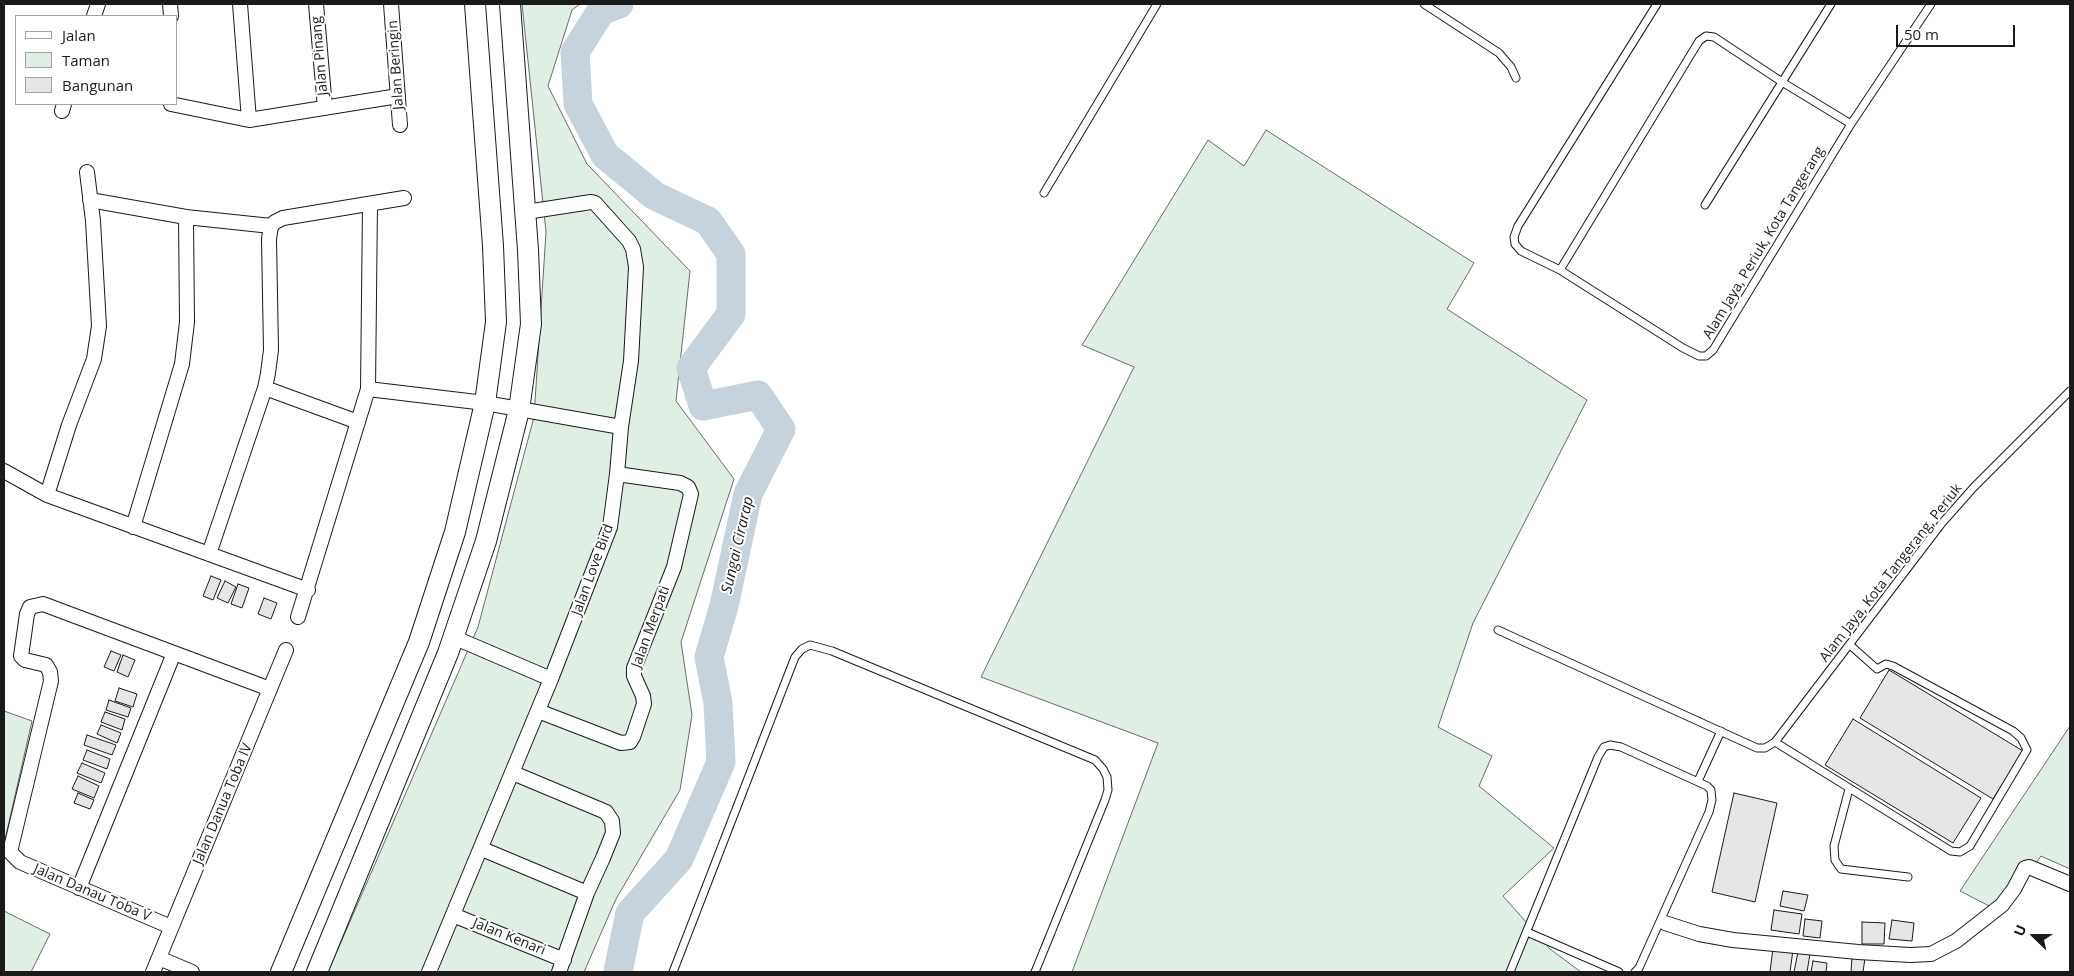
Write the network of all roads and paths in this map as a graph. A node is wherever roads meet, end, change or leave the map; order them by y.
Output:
1 (240, 4) edge
2 (316, 4) edge
3 (391, 4) edge
4 (475, 4) edge
5 (510, 4) edge
6 (1157, 4) edge
7 (1424, 4) edge
8 (1657, 4) edge
9 (1831, 4) edge
10 (1931, 4) edge
11 (1516, 78) dead end
12 (1782, 82) junction
13 (398, 96) junction
14 (176, 105) edge
15 (325, 108) junction
16 (249, 120) junction
17 (1851, 124) junction
18 (400, 125) dead end
19 (87, 172) dead end
20 (1044, 193) dead end
21 (404, 198) dead end
22 (90, 200) junction
23 (370, 204) junction
24 (1705, 205) dead end
25 (526, 212) junction
26 (186, 217) junction
27 (271, 226) junction
28 (1560, 270) junction
29 (265, 388) junction
30 (368, 389) junction
31 (2070, 391) edge
32 (488, 404) junction
33 (513, 409) junction
34 (358, 422) junction
35 (621, 427) junction
36 (4, 471) edge
37 (617, 474) junction
38 (47, 496) junction
39 (133, 527) junction
40 (208, 554) junction
41 (308, 590) junction
42 (298, 617) dead end
43 (1498, 630) dead end
44 (453, 638) junction
45 (1850, 645) junction
46 (286, 650) dead end
47 (174, 653) junction
48 (552, 679) junction
49 (270, 689) junction
50 (538, 711) junction
51 (1721, 731) junction
52 (1775, 742) junction
53 (513, 773) junction
54 (1698, 781) junction
55 (1849, 789) junction
56 (482, 849) junction
57 (1908, 877) dead end
58 (2070, 884) edge
59 (79, 888) junction
60 (588, 893) junction
61 (453, 915) junction
62 (1665, 923) dead end
63 (171, 927) junction
64 (1527, 932) junction
65 (159, 958) junction
66 (562, 966) edge
67 (153, 972) edge
68 (192, 972) edge
69 (281, 972) edge
70 (317, 972) edge
71 (430, 972) edge
72 (673, 972) edge
73 (1035, 972) edge
74 (1510, 972) edge
75 (1619, 972) edge
76 (1635, 972) edge

1 - 16 street
2 - 15 street, Jalan Pinang
3 - 13 street, Jalan Beringin
4 - 32 main road
5 - 25 main road
6 - 20 lane
7 - 11 lane
8 - 28 lane, Alam Jaya, Periuk, Kota Tangerang
9 - 12 lane
10 - 17 lane, Alam Jaya, Periuk, Kota Tangerang
12 - 17 lane
12 - 24 lane
12 - 28 lane
13 - 15 street
13 - 18 street, Jalan Beringin
14 - 16 street
15 - 16 street
17 - 28 lane, Alam Jaya, Periuk, Kota Tangerang
19 - 22 street
21 - 23 street
22 - 26 street
22 - 38 street
23 - 27 street
23 - 30 street
25 - 33 main road
25 - 35 street, Jalan Love Bird
26 - 27 street
26 - 39 street
27 - 29 street
29 - 34 street
29 - 40 street
30 - 32 street
30 - 34 street
31 - 45 lane, Alam Jaya, Kota Tangerang, Periuk
32 - 33 street
32 - 69 main road
33 - 35 street
33 - 44 main road
34 - 41 street
35 - 37 street, Jalan Love Bird
36 - 38 street
37 - 48 street, Jalan Love Bird
37 - 50 street, Jalan Merpati
38 - 39 street
39 - 40 street
40 - 41 street
41 - 42 street
43 - 51 lane
44 - 48 street
44 - 70 main road
45 - 52 lane, Alam Jaya, Kota Tangerang, Periuk
45 - 55 lane
46 - 49 street, Jalan Danua Toba IV
47 - 49 street
47 - 59 street
47 - 59 street, Jalan Danau Toba V
48 - 50 street, Jalan Love Bird
49 - 63 street, Jalan Danua Toba IV
50 - 53 street, Jalan Love Bird
51 - 52 lane
51 - 54 lane
52 - 55 lane
53 - 56 street, Jalan Love Bird
53 - 60 street
54 - 64 lane
54 - 76 lane
55 - 57 lane
56 - 60 street
56 - 61 street, Jalan Love Bird
58 - 62 street
59 - 63 street, Jalan Danau Toba V
60 - 66 street
61 - 66 street, Jalan Kenari
61 - 71 street, Jalan Love Bird
63 - 65 street, Jalan Danua Toba IV
64 - 74 lane
64 - 75 lane
65 - 67 street, Jalan Danua Toba IV
65 - 68 street
72 - 73 lane

